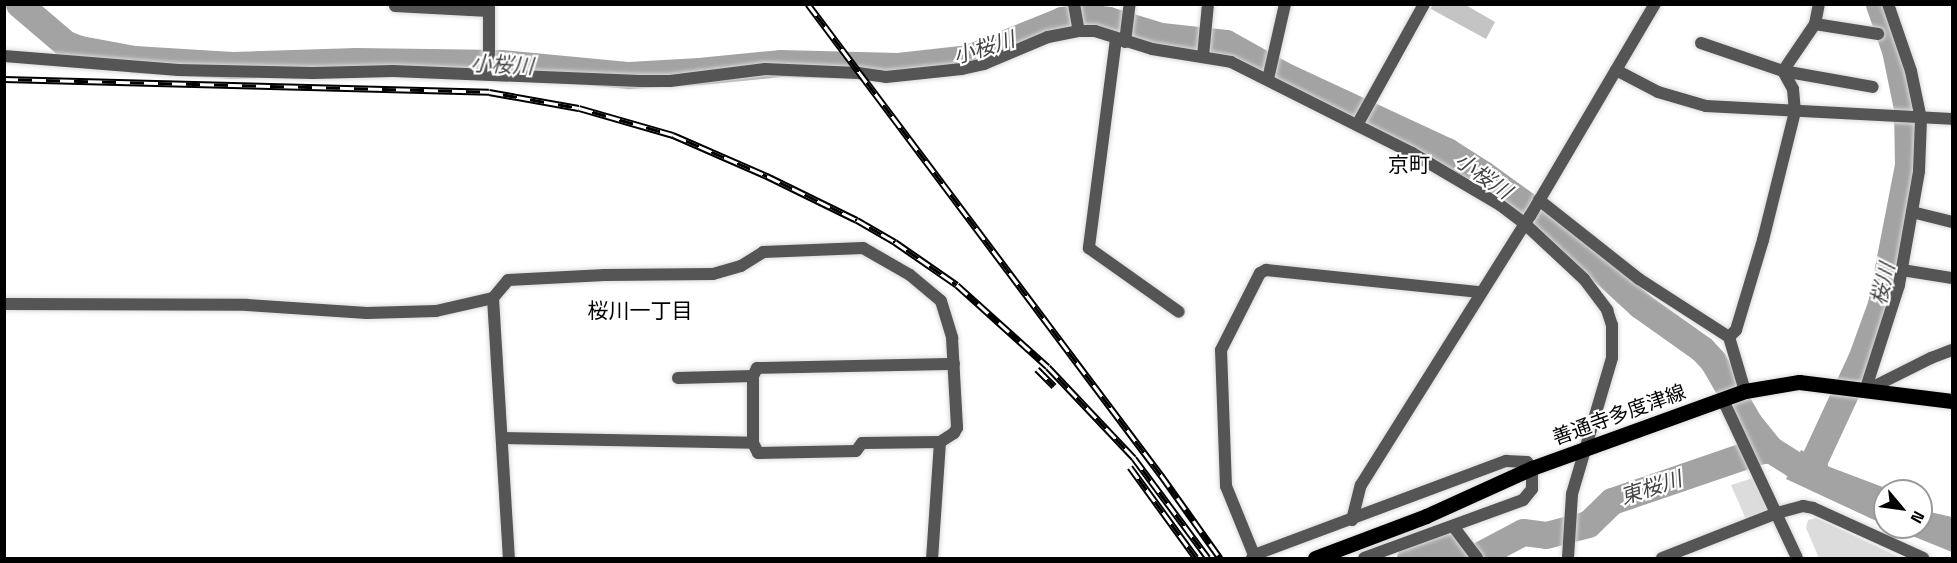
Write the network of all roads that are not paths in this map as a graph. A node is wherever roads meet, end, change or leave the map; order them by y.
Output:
1 (1130, 4) edge
2 (1208, 4) edge
3 (1285, 4) edge
4 (1424, 4) edge
5 (1655, 4) edge
6 (1819, 4) edge
7 (1888, 4) edge
8 (395, 6) dead end
9 (489, 8) edge
10 (1075, 8) edge
11 (1815, 24) junction
12 (1078, 28) junction
13 (1124, 33) junction
14 (1878, 34) dead end
15 (1701, 43) dead end
16 (1203, 52) junction
17 (4, 56) edge
18 (489, 64) junction
19 (1616, 70) junction
20 (1783, 71) junction
21 (1270, 72) junction
22 (1873, 87) dead end
23 (1795, 112) junction
24 (1920, 119) junction
25 (1953, 119) edge
26 (1359, 122) junction
27 (1539, 200) junction
28 (1912, 212) junction
29 (1527, 220) junction
30 (1953, 222) edge
31 (1902, 270) junction
32 (1953, 278) edge
33 (1480, 292) junction
34 (493, 298) junction
35 (4, 304) edge
36 (1179, 312) dead end
37 (1729, 337) junction
38 (1953, 350) edge
39 (954, 364) junction
40 (753, 376) junction
41 (678, 378) dead end
42 (1744, 391) junction
43 (1865, 391) junction
44 (1723, 400) junction
45 (1953, 400) edge
46 (502, 438) junction
47 (940, 442) junction
48 (753, 443) junction
49 (1585, 449) junction
50 (1532, 468) junction
51 (1777, 513) junction
52 (1352, 520) junction
53 (1453, 526) junction
54 (1569, 555) edge
55 (1475, 556) edge
56 (1253, 557) edge
57 (509, 558) edge
58 (932, 558) edge
59 (1315, 558) edge
60 (1364, 558) edge
61 (1662, 558) edge
62 (1797, 558) edge
63 (1923, 558) edge

1 - 13 street
2 - 16 street
3 - 21 street
4 - 26 street
5 - 19 street
6 - 11 street
7 - 24 street
8 - 9 street
9 - 18 street
10 - 12 street
11 - 14 street
11 - 20 street
12 - 13 street
12 - 18 street
13 - 16 street
13 - 36 street
15 - 20 street
16 - 21 street
17 - 18 street
19 - 23 street
19 - 27 street
20 - 22 street
20 - 23 street
21 - 26 street
23 - 24 street
23 - 37 street
24 - 25 street
24 - 28 street
26 - 29 street
27 - 29 street
27 - 37 street
28 - 30 street
28 - 31 street
29 - 33 street
29 - 49 street
31 - 32 street
31 - 43 street
33 - 52 street
33 - 56 street
34 - 35 street
34 - 39 street
34 - 46 street
37 - 42 street
38 - 43 street
39 - 40 street
39 - 47 street
40 - 41 street
40 - 48 street
42 - 43 main road, 善通寺多度津線
42 - 44 main road, 善通寺多度津線
43 - 45 main road, 善通寺多度津線
44 - 49 main road, 善通寺多度津線
44 - 51 street
46 - 48 street
46 - 57 street
47 - 48 street
47 - 58 street
49 - 50 main road, 善通寺多度津線
49 - 54 street
50 - 52 street
50 - 53 street
50 - 59 main road, 善通寺多度津線
51 - 61 street
51 - 62 street
51 - 63 street
52 - 56 street
53 - 55 street
53 - 60 street

